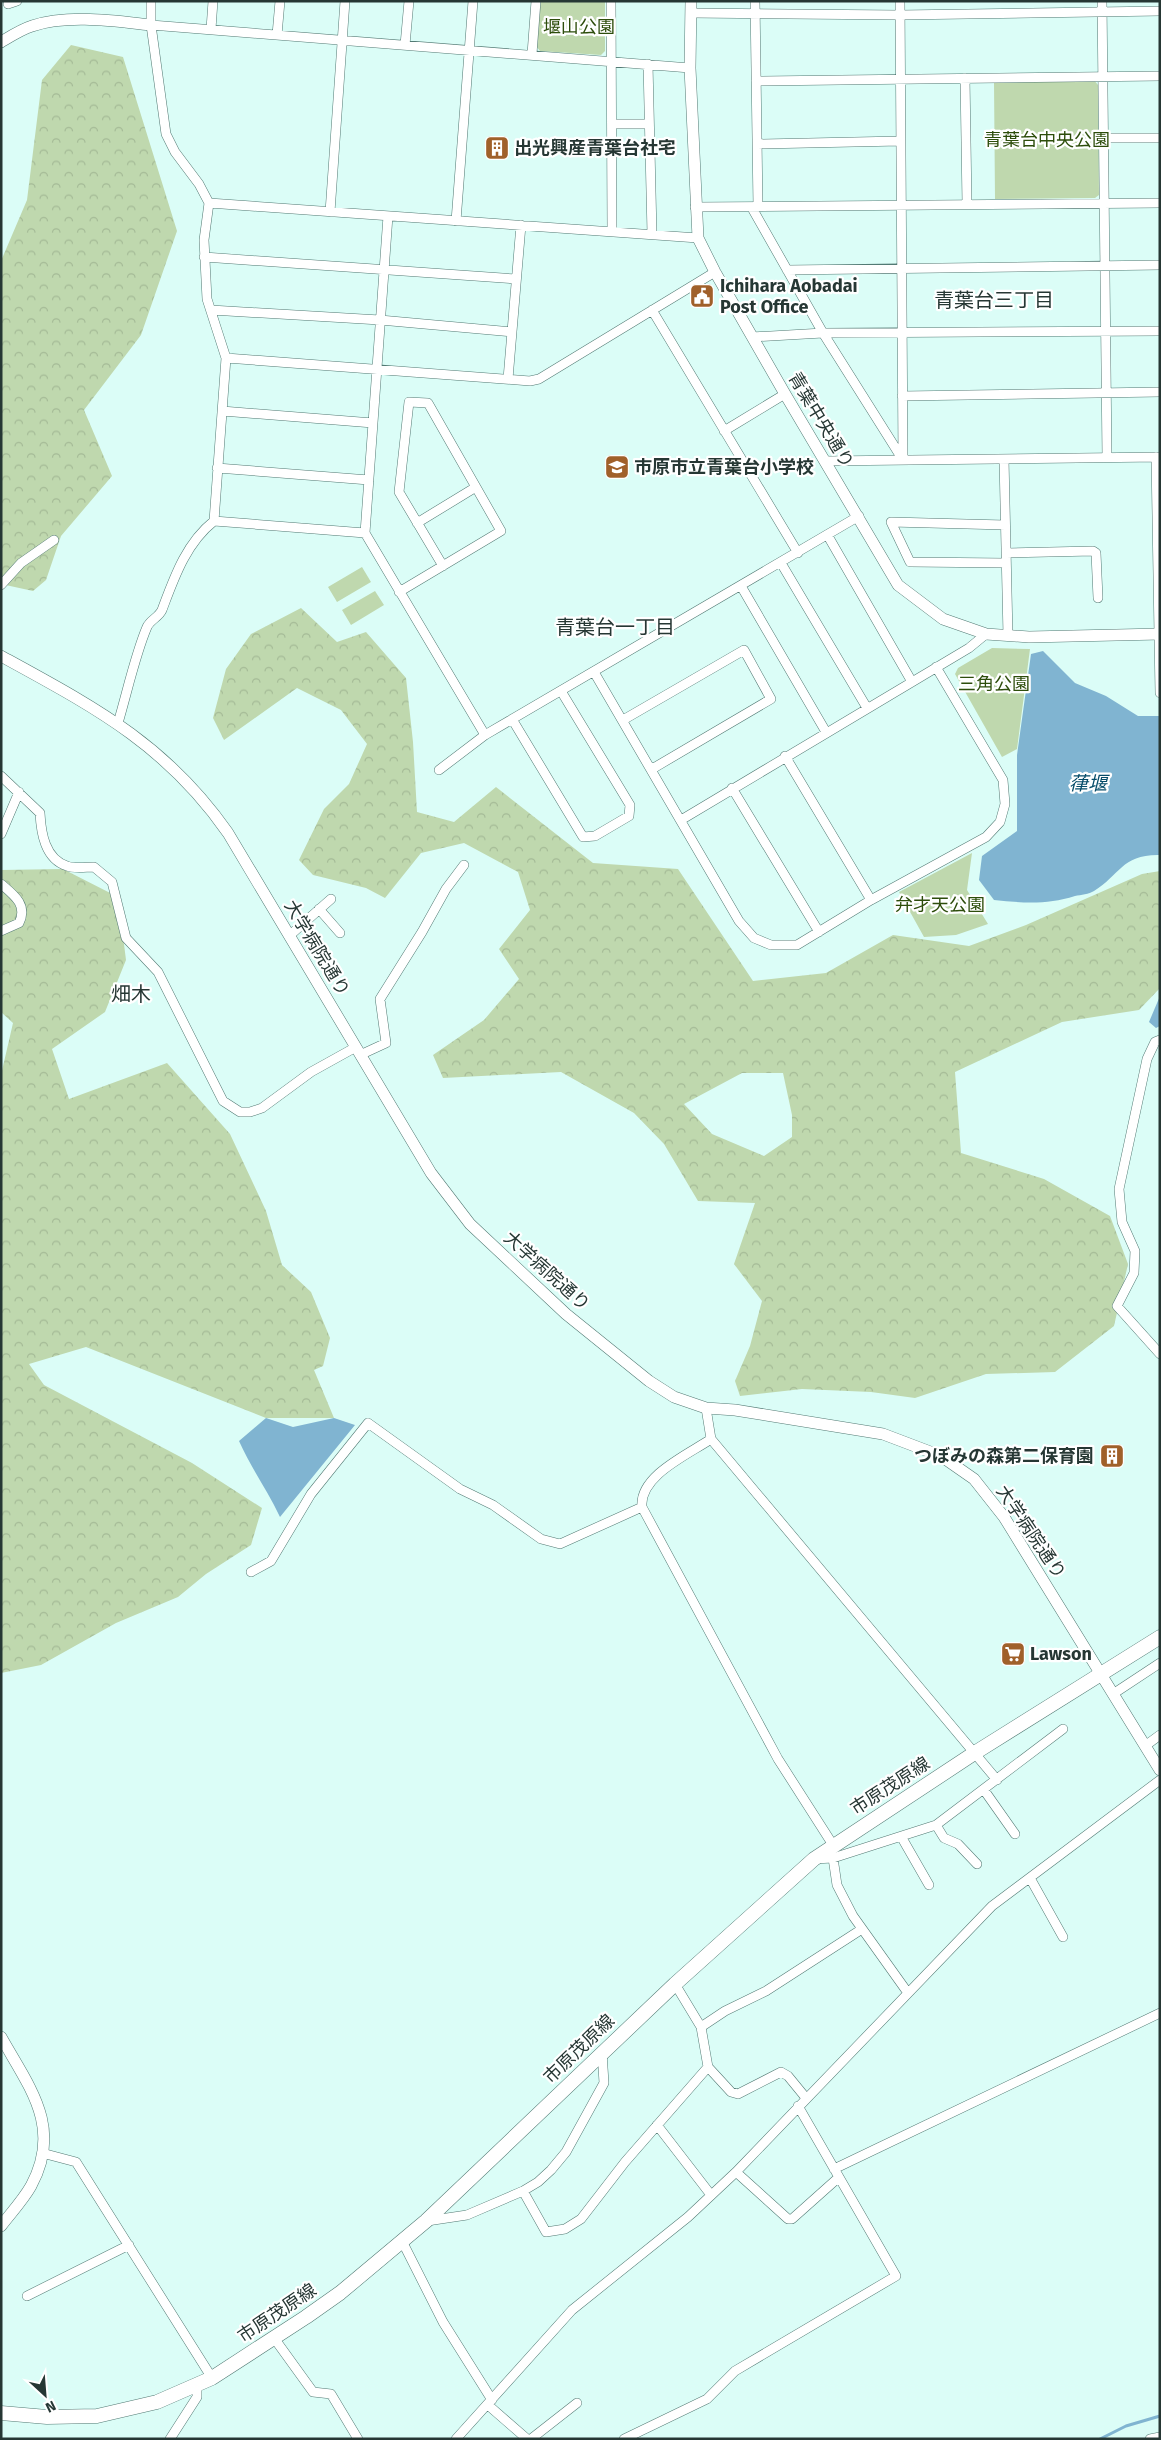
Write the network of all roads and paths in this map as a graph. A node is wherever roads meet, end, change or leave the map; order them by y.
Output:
1 (151, 1) edge
2 (213, 1) edge
3 (280, 1) edge
4 (345, 1) edge
5 (409, 1) edge
6 (472, 1) edge
7 (536, 1) edge
8 (611, 1) edge
9 (691, 1) edge
10 (755, 1) edge
11 (900, 1) edge
12 (1102, 1) edge
13 (1102, 12) junction
14 (1160, 12) edge
15 (691, 13) junction
16 (756, 13) junction
17 (900, 15) junction
18 (150, 25) junction
19 (211, 30) junction
20 (277, 35) junction
21 (342, 40) junction
22 (1, 42) edge
23 (405, 45) junction
24 (469, 50) junction
25 (532, 54) junction
26 (612, 61) junction
27 (648, 64) junction
28 (690, 68) junction
29 (1160, 76) edge
30 (1102, 77) junction
31 (900, 78) junction
32 (965, 78) junction
33 (756, 81) junction
34 (612, 124) junction
35 (649, 124) junction
36 (1103, 138) junction
37 (1160, 138) edge
38 (900, 141) junction
39 (758, 144) junction
40 (1104, 203) junction
41 (1160, 203) edge
42 (209, 204) junction
43 (968, 204) junction
44 (900, 205) junction
45 (696, 207) junction
46 (755, 207) junction
47 (330, 212) junction
48 (388, 216) junction
49 (456, 221) junction
50 (521, 225) junction
51 (612, 232) junction
52 (652, 234) junction
53 (698, 238) junction
54 (204, 257) junction
55 (1160, 265) edge
56 (1105, 266) junction
57 (384, 269) junction
58 (901, 269) junction
59 (787, 270) junction
60 (714, 272) junction
61 (516, 280) junction
62 (211, 310) junction
63 (652, 310) junction
64 (380, 320) junction
65 (1160, 331) edge
66 (512, 332) junction
67 (1106, 332) junction
68 (823, 333) junction
69 (902, 333) junction
70 (752, 337) junction
71 (226, 358) junction
72 (377, 371) junction
73 (508, 379) junction
74 (1106, 392) junction
75 (1160, 392) edge
76 (785, 394) junction
77 (902, 396) junction
78 (222, 411) junction
79 (373, 423) junction
80 (724, 431) junction
81 (1107, 457) junction
82 (1158, 457) edge
83 (1004, 459) junction
84 (903, 460) junction
85 (825, 461) junction
86 (217, 468) junction
87 (369, 480) junction
88 (476, 487) junction
89 (859, 516) junction
90 (214, 522) junction
91 (417, 523) junction
92 (1005, 525) junction
93 (365, 534) junction
94 (828, 536) junction
95 (54, 540) dead end
96 (1006, 553) junction
97 (798, 554) junction
98 (781, 563) junction
99 (1006, 563) junction
100 (443, 566) junction
101 (1, 585) edge
102 (741, 586) junction
103 (400, 592) junction
104 (1098, 598) dead end
105 (986, 634) junction
106 (1159, 634) edge
107 (1008, 636) junction
108 (1, 656) edge
109 (936, 668) junction
110 (594, 672) junction
111 (912, 682) junction
112 (561, 691) junction
113 (1160, 693) edge
114 (867, 708) junction
115 (512, 719) junction
116 (623, 720) junction
117 (118, 723) junction
118 (826, 732) junction
119 (485, 735) junction
120 (785, 756) junction
121 (652, 769) junction
122 (439, 770) dead end
123 (1, 776) edge
124 (732, 788) junction
125 (19, 792) junction
126 (681, 820) junction
127 (1, 834) edge
128 (464, 865) dead end
129 (1, 884) edge
130 (331, 899) dead end
131 (871, 900) junction
132 (319, 909) junction
133 (1, 931) edge
134 (819, 932) junction
135 (340, 933) dead end
136 (289, 936) junction
137 (1160, 1040) edge
138 (358, 1051) junction
139 (1160, 1354) edge
140 (706, 1408) junction
141 (711, 1439) junction
142 (642, 1508) junction
143 (251, 1572) dead end
144 (1160, 1637) edge
145 (1160, 1663) edge
146 (1101, 1674) junction
147 (1113, 1694) junction
148 (1063, 1730) dead end
149 (1160, 1735) edge
150 (1145, 1746) junction
151 (973, 1754) junction
152 (1160, 1770) edge
153 (997, 1780) junction
154 (1160, 1780) edge
155 (984, 1790) junction
156 (936, 1825) junction
157 (1015, 1834) dead end
158 (902, 1838) junction
159 (833, 1852) junction
160 (977, 1864) dead end
161 (1030, 1878) junction
162 (929, 1885) dead end
163 (862, 1929) junction
164 (1063, 1937) dead end
165 (675, 1984) junction
166 (908, 1993) junction
167 (1160, 2013) edge
168 (701, 2026) junction
169 (1, 2037) edge
170 (602, 2052) junction
171 (708, 2067) junction
172 (806, 2098) junction
173 (798, 2106) junction
174 (657, 2125) junction
175 (42, 2153) junction
176 (834, 2169) junction
177 (736, 2172) junction
178 (838, 2178) junction
179 (523, 2190) junction
180 (710, 2196) junction
181 (426, 2221) junction
182 (1, 2226) edge
183 (402, 2241) junction
184 (129, 2245) junction
185 (27, 2296) dead end
186 (274, 2338) junction
187 (212, 2378) junction
188 (197, 2386) junction
189 (490, 2403) junction
190 (577, 2403) dead end
191 (1, 2413) edge
192 (1160, 2437) edge
193 (170, 2439) edge
194 (358, 2439) edge
195 (456, 2439) edge
196 (527, 2439) edge
197 (531, 2439) edge
198 (624, 2439) edge
199 (1150, 2439) edge

1 - 18 street
2 - 19 street
3 - 20 street
4 - 21 street
5 - 23 street
6 - 24 street
7 - 25 street
8 - 26 street
9 - 15 street, 青葉中央通り
10 - 16 street
11 - 17 street
12 - 13 street
13 - 14 street
13 - 17 street
13 - 30 street
15 - 16 street
15 - 28 street, 青葉中央通り
16 - 17 street
16 - 33 street
17 - 31 street
18 - 19 street
18 - 22 street
18 - 42 street
19 - 20 street
20 - 21 street
21 - 23 street
21 - 47 street
23 - 24 street
24 - 25 street
24 - 49 street
25 - 26 street
26 - 27 street
26 - 34 street
27 - 28 street
27 - 35 street
28 - 45 street, 青葉中央通り
29 - 30 street
30 - 32 street
30 - 36 street
31 - 32 street
31 - 33 street
31 - 38 street
32 - 43 street
33 - 39 street
34 - 35 street
34 - 51 street
35 - 52 street
36 - 37 street
36 - 40 street
38 - 39 street
38 - 44 street
39 - 46 street
40 - 41 street
40 - 43 street
40 - 56 street
42 - 47 street
42 - 54 street
43 - 44 street
44 - 46 street
44 - 58 street
45 - 46 street
45 - 53 street, 青葉中央通り
46 - 59 street
47 - 48 street
48 - 49 street
48 - 57 street
49 - 50 street
50 - 51 street
50 - 61 street
51 - 52 street
52 - 53 street
53 - 60 street, 青葉中央通り
54 - 57 street
54 - 62 street
55 - 56 street
56 - 58 street
56 - 67 street
57 - 61 street
57 - 64 street
58 - 59 street
58 - 69 street
59 - 68 street
60 - 63 street
60 - 70 street, 青葉中央通り
61 - 66 street
62 - 64 street
62 - 71 street
63 - 73 street
63 - 80 street
64 - 66 street
64 - 72 street
65 - 67 street
66 - 73 street
67 - 69 street
67 - 74 street
68 - 69 street
68 - 70 street
68 - 84 street
69 - 77 street
70 - 76 street, 青葉中央通り
71 - 72 street
71 - 78 street
72 - 73 street
72 - 79 street
74 - 75 street
74 - 77 street
74 - 81 street
76 - 80 street
76 - 85 street, 青葉中央通り
77 - 84 street
78 - 79 street
78 - 86 street
79 - 87 street
80 - 97 street
81 - 82 street
81 - 83 street
82 - 106 street
83 - 84 street
83 - 92 street
84 - 85 street
85 - 89 street, 青葉中央通り
86 - 87 street
86 - 90 street
87 - 93 street
88 - 91 street
88 - 91 street
88 - 100 street
89 - 94 street
89 - 105 street, 青葉中央通り
90 - 93 street
90 - 117 street
91 - 100 street
92 - 96 street
92 - 99 street
93 - 103 street
94 - 97 street
94 - 111 street
95 - 101 street
96 - 99 street
96 - 104 street
97 - 98 street
98 - 102 street
98 - 114 street
99 - 107 street
100 - 103 street
102 - 110 street
102 - 118 street
103 - 119 street
105 - 107 street, 青葉中央通り
105 - 109 street
106 - 107 street, 青葉中央通り
106 - 113 street
108 - 117 street, 大学病院通り
109 - 111 street
109 - 131 street
110 - 112 street
110 - 116 street
111 - 114 street
112 - 115 street
112 - 115 street
114 - 118 street
115 - 119 street
116 - 121 street
116 - 121 street
117 - 136 street, 大学病院通り
118 - 120 street
119 - 122 street
120 - 124 street
120 - 131 street
121 - 126 street
123 - 125 street
124 - 126 street
124 - 134 street
125 - 127 street
125 - 138 street
126 - 134 street
128 - 138 street
129 - 133 street
130 - 132 street
131 - 134 street
132 - 135 street
132 - 136 street
136 - 138 street, 大学病院通り
137 - 139 street
138 - 140 street, 大学病院通り
140 - 141 street
140 - 146 street, 大学病院通り
141 - 142 street
141 - 151 street
142 - 143 street
142 - 159 street
144 - 146 main road, 市原茂原線
145 - 147 street
146 - 147 street, 大学病院通り
146 - 151 main road, 市原茂原線
147 - 150 street, 大学病院通り
148 - 153 street
149 - 150 street
150 - 152 street, 大学病院通り
151 - 153 street
151 - 159 main road, 市原茂原線
153 - 155 street
154 - 161 street
155 - 156 street
155 - 157 street
156 - 158 street
156 - 160 street
158 - 159 street
158 - 162 street
159 - 163 street
159 - 165 main road, 市原茂原線
161 - 164 street
161 - 166 street
163 - 166 street
163 - 168 street
165 - 168 street
165 - 170 main road, 市原茂原線
166 - 172 street
167 - 176 street
168 - 171 street
169 - 175 street
170 - 179 street
170 - 181 main road, 市原茂原線
171 - 172 street
171 - 174 street
172 - 173 street
173 - 176 street
173 - 177 street
174 - 179 street
174 - 180 street
175 - 182 street
175 - 184 street
176 - 178 street
177 - 178 street
177 - 180 street
178 - 198 street
179 - 181 street
180 - 189 street
181 - 183 main road, 市原茂原線
183 - 186 main road, 市原茂原線
183 - 189 street
184 - 185 street
184 - 187 street
186 - 187 main road, 市原茂原線
186 - 194 street
187 - 188 main road, 市原茂原線
188 - 191 main road, 市原茂原線
188 - 193 street
189 - 195 street
189 - 196 street
190 - 197 street
192 - 199 street

